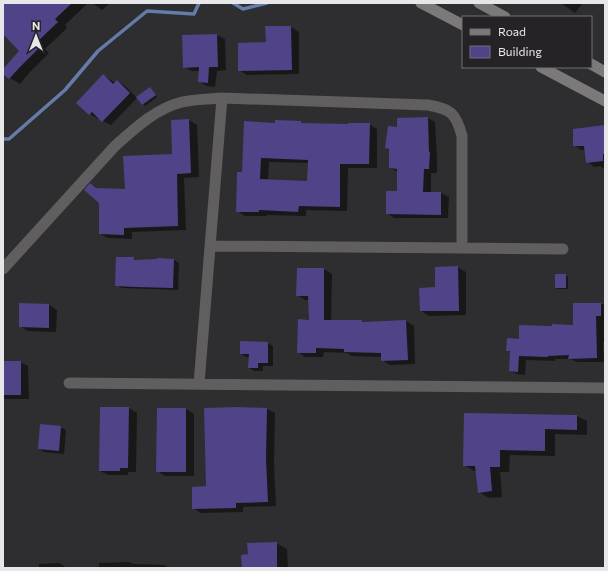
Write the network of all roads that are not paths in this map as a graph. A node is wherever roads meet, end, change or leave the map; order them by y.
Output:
1 (422, 3) edge
2 (479, 3) edge
3 (503, 16) edge
4 (462, 24) edge
5 (592, 65) edge
6 (544, 68) edge
7 (605, 72) edge
8 (222, 98) junction
9 (605, 101) edge
10 (210, 246) junction
11 (462, 248) junction
12 (563, 249) dead end
13 (3, 268) edge
14 (70, 383) dead end
15 (199, 384) junction
16 (605, 388) edge

1 - 4 main road
2 - 3 main road
5 - 7 main road
6 - 9 main road
8 - 10 street
8 - 11 street
8 - 13 street
10 - 11 street
10 - 15 street
11 - 12 street
14 - 15 street
15 - 16 street

